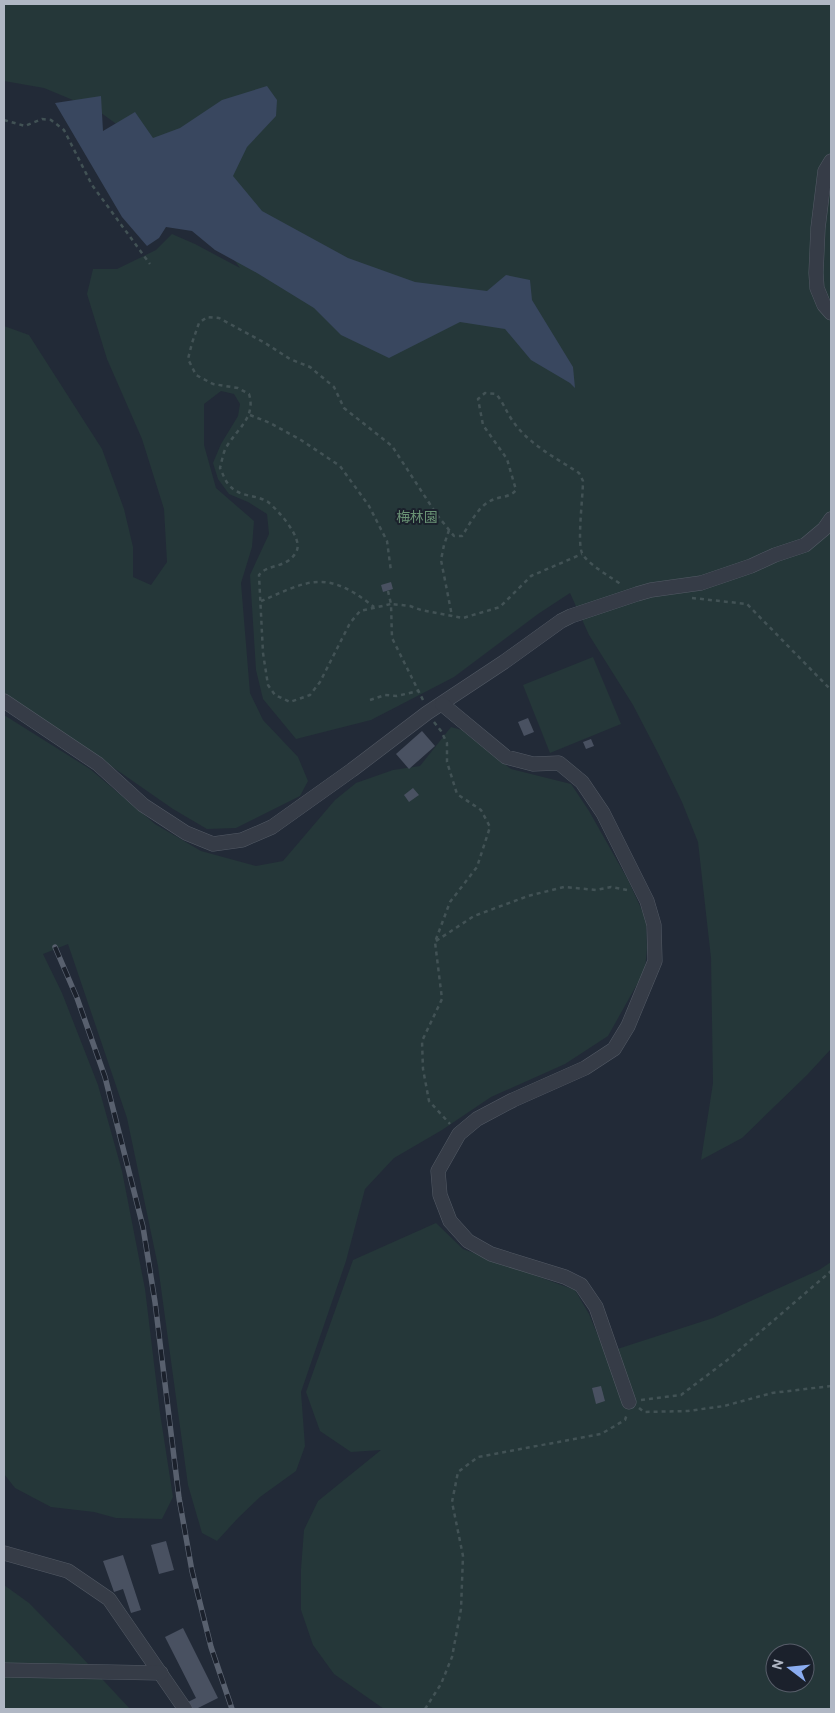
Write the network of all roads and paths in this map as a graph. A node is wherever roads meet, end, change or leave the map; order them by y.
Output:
1 (4, 120) edge
2 (831, 161) edge
3 (150, 264) dead end
4 (831, 313) edge
5 (250, 415) junction
6 (831, 519) edge
7 (449, 530) junction
8 (582, 554) junction
9 (391, 571) dead end
10 (388, 591) dead end
11 (637, 594) junction
12 (685, 598) dead end
13 (261, 601) junction
14 (391, 604) junction
15 (375, 608) junction
16 (452, 616) junction
17 (831, 690) edge
18 (418, 691) junction
19 (370, 700) dead end
20 (4, 701) edge
21 (442, 704) junction
22 (428, 712) junction
23 (644, 894) junction
24 (435, 942) junction
25 (460, 1134) junction
26 (831, 1271) edge
27 (831, 1386) edge
28 (629, 1402) junction
29 (4, 1553) edge
30 (4, 1670) edge
31 (162, 1673) junction
32 (185, 1709) edge
33 (425, 1709) edge

1 - 3 path
2 - 4 street
5 - 7 path
5 - 9 path
5 - 13 path
6 - 11 street
7 - 8 path
7 - 16 path
8 - 11 path
8 - 16 path
10 - 14 path
11 - 21 street
12 - 17 path
13 - 15 path
13 - 15 path
14 - 15 path
14 - 16 path
14 - 18 path
18 - 19 path
18 - 22 path
20 - 22 street
21 - 22 street
21 - 23 street
22 - 24 path
23 - 24 path
23 - 25 street
24 - 25 path
25 - 28 street
26 - 28 path
27 - 28 path
28 - 33 path
29 - 31 street
30 - 31 street
31 - 32 street

